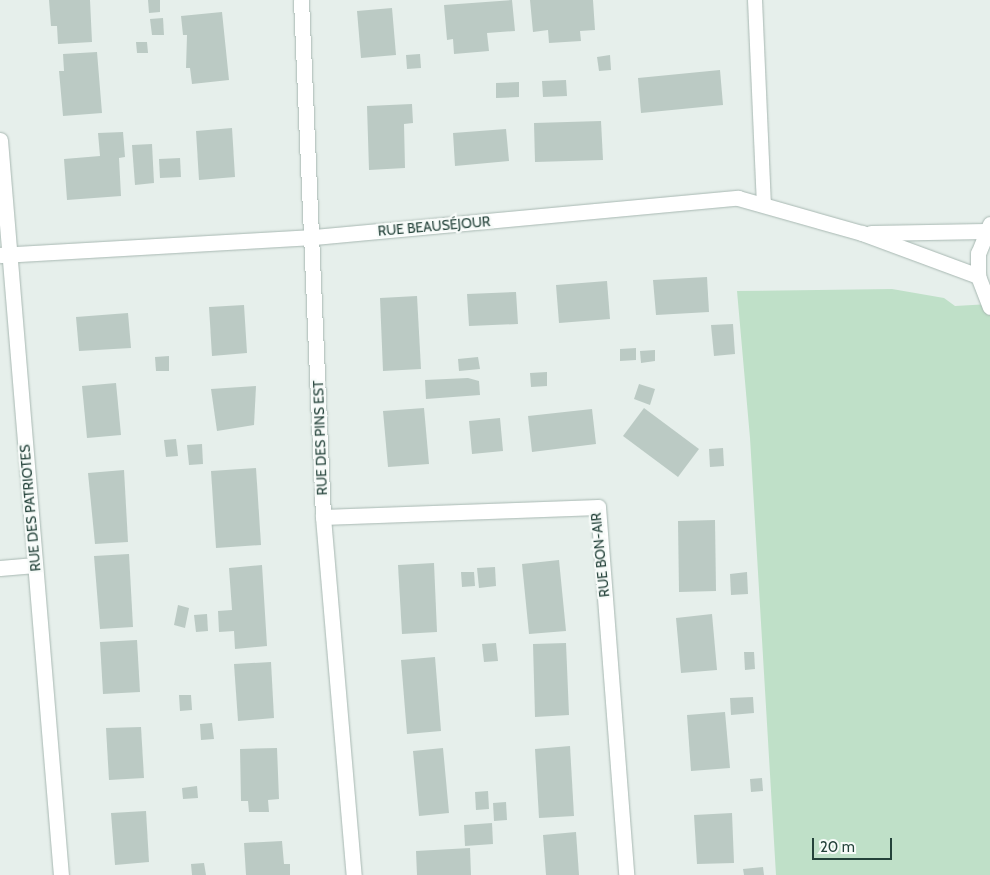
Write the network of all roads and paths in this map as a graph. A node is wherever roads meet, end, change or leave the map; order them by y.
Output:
1 (301, 0) edge
2 (755, 0) edge
3 (0, 140) edge
4 (764, 205) junction
5 (988, 227) edge
6 (862, 233) junction
7 (314, 237) junction
8 (5, 255) edge
9 (978, 276) junction
10 (990, 307) edge
11 (323, 517) junction
12 (35, 565) junction
13 (0, 568) edge
14 (61, 875) edge
15 (354, 875) edge
16 (626, 875) edge

1 - 7 street, RUE DES PINS EST
2 - 4 lane
3 - 8 street, RUE DES PATRIOTES
4 - 6 street, RUE BEAUSÉJOUR
4 - 7 street, RUE BEAUSÉJOUR
5 - 6 street, RUE BEAUSÉJOUR
5 - 9 street
6 - 9 street, RUE BEAUSÉJOUR
7 - 8 street, RUE BEAUSÉJOUR
7 - 11 street, RUE DES PINS EST
8 - 12 street, RUE DES PATRIOTES
9 - 10 street
11 - 15 street, RUE DES PINS EST
11 - 16 street, RUE BON-AIR
12 - 13 street
12 - 14 street, RUE DES PATRIOTES

